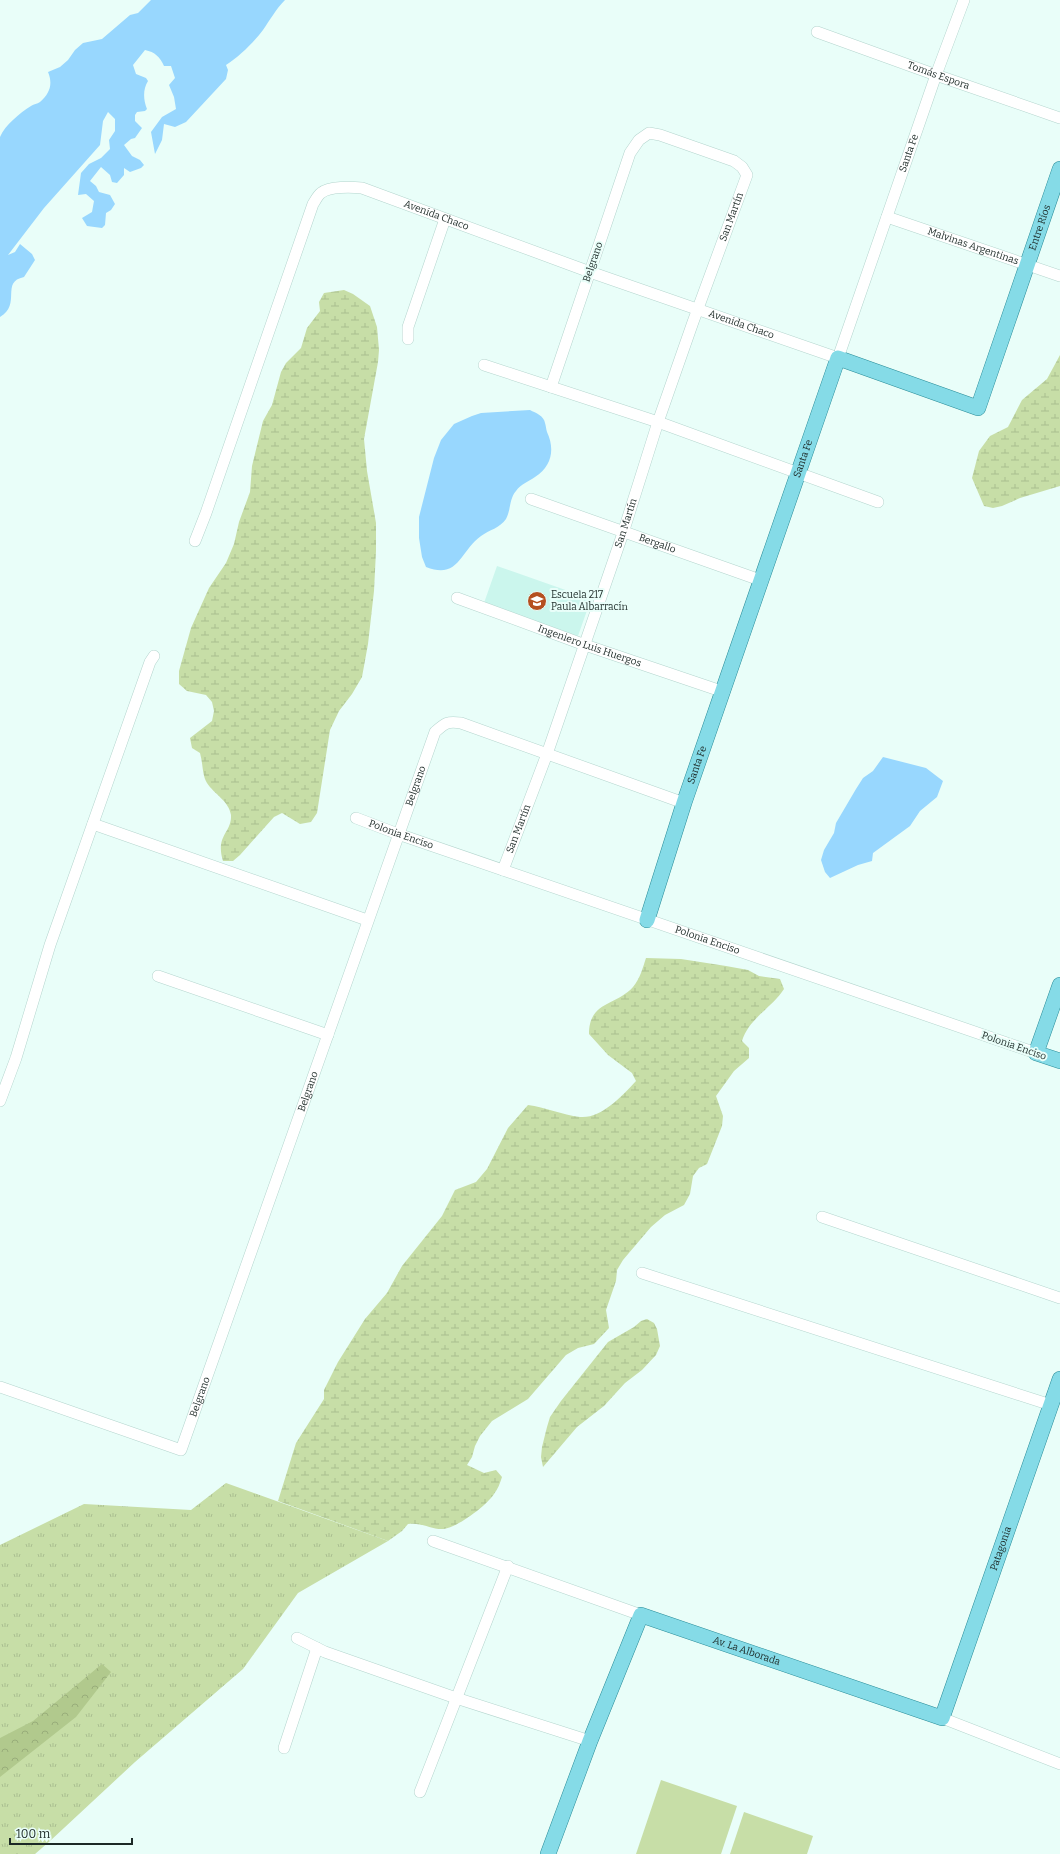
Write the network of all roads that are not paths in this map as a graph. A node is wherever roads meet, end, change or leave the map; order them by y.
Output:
1 (964, 0) edge
2 (817, 32) dead end
3 (936, 75) junction
4 (1060, 118) edge
5 (1060, 169) edge
6 (747, 175) joint
7 (887, 217) junction
8 (445, 219) junction
9 (1027, 264) junction
10 (590, 272) junction
11 (1060, 276) edge
12 (698, 309) junction
13 (408, 339) dead end
14 (838, 358) junction
15 (484, 365) dead end
16 (552, 387) junction
17 (658, 422) junction
18 (798, 473) junction
19 (531, 499) dead end
20 (878, 502) dead end
21 (623, 533) junction
22 (194, 541) dead end
23 (760, 580) junction
24 (457, 598) dead end
25 (585, 645) junction
26 (154, 656) dead end
27 (724, 692) junction
28 (547, 754) junction
29 (684, 803) junction
30 (356, 818) dead end
31 (93, 824) junction
32 (398, 834) junction
33 (502, 870) junction
34 (367, 920) junction
35 (647, 920) junction
36 (158, 976) dead end
37 (1060, 985) edge
38 (328, 1035) junction
39 (1036, 1053) junction
40 (1060, 1061) edge
41 (0, 1101) edge
42 (822, 1217) dead end
43 (642, 1273) dead end
44 (1060, 1298) edge
45 (1060, 1379) edge
46 (0, 1388) edge
47 (1055, 1402) edge
48 (433, 1541) dead end
49 (508, 1566) junction
50 (641, 1615) junction
51 (297, 1638) dead end
52 (317, 1648) junction
53 (456, 1698) junction
54 (942, 1718) junction
55 (590, 1742) junction
56 (284, 1748) dead end
57 (1060, 1764) edge
58 (420, 1792) dead end
59 (548, 1854) edge

1 - 3 street, Santa Fe
2 - 3 street, Tomás Espora
3 - 4 street, Tomás Espora
3 - 7 street, Santa Fe
5 - 9 main road, Entre Ríos
6 - 10 street, Belgrano
6 - 12 street, San Martín
7 - 9 street, Malvinas Argentinas
7 - 14 street, Santa Fe
8 - 10 street, Avenida Chaco
8 - 13 street
8 - 22 street, Avenida Chaco
9 - 11 street, Malvinas Argentinas
9 - 14 main road, Avenida Chaco
10 - 12 street, Avenida Chaco
10 - 16 street, Belgrano
12 - 14 street, Avenida Chaco
12 - 17 street, San Martín
14 - 18 main road, Santa Fe
15 - 16 street
16 - 17 street
17 - 18 street
17 - 21 street, San Martín
18 - 20 street
18 - 23 main road, Santa Fe
19 - 21 street, Bergallo
21 - 23 street, Bergallo
21 - 25 street, San Martín
23 - 27 main road, Santa Fe
24 - 25 street, Ingeniero Luis Huergos
25 - 27 street, Ingeniero Luis Huergos
25 - 28 street, San Martín
26 - 31 street
27 - 29 main road, Santa Fe
28 - 29 street
28 - 32 street, Belgrano
28 - 33 street, San Martín
29 - 35 main road, Santa Fe
30 - 32 street, Polonia Enciso
31 - 34 street
31 - 41 street
32 - 33 street, Polonia Enciso
32 - 34 street, Belgrano
33 - 35 street, Polonia Enciso
34 - 38 street, Belgrano
35 - 39 street, Polonia Enciso
36 - 38 street
37 - 39 main road
38 - 46 street, Belgrano
39 - 40 main road, Polonia Enciso
42 - 44 street
43 - 47 street
45 - 47 main road, Patagonia
47 - 54 main road, Patagonia
48 - 49 street, Av. La Alborada
49 - 50 street, Av. La Alborada
49 - 53 street
50 - 54 main road, Av. La Alborada
50 - 55 main road
51 - 52 street
52 - 53 street
52 - 56 street
53 - 55 street
53 - 58 street
54 - 57 street, Av. La Alborada
55 - 59 main road

